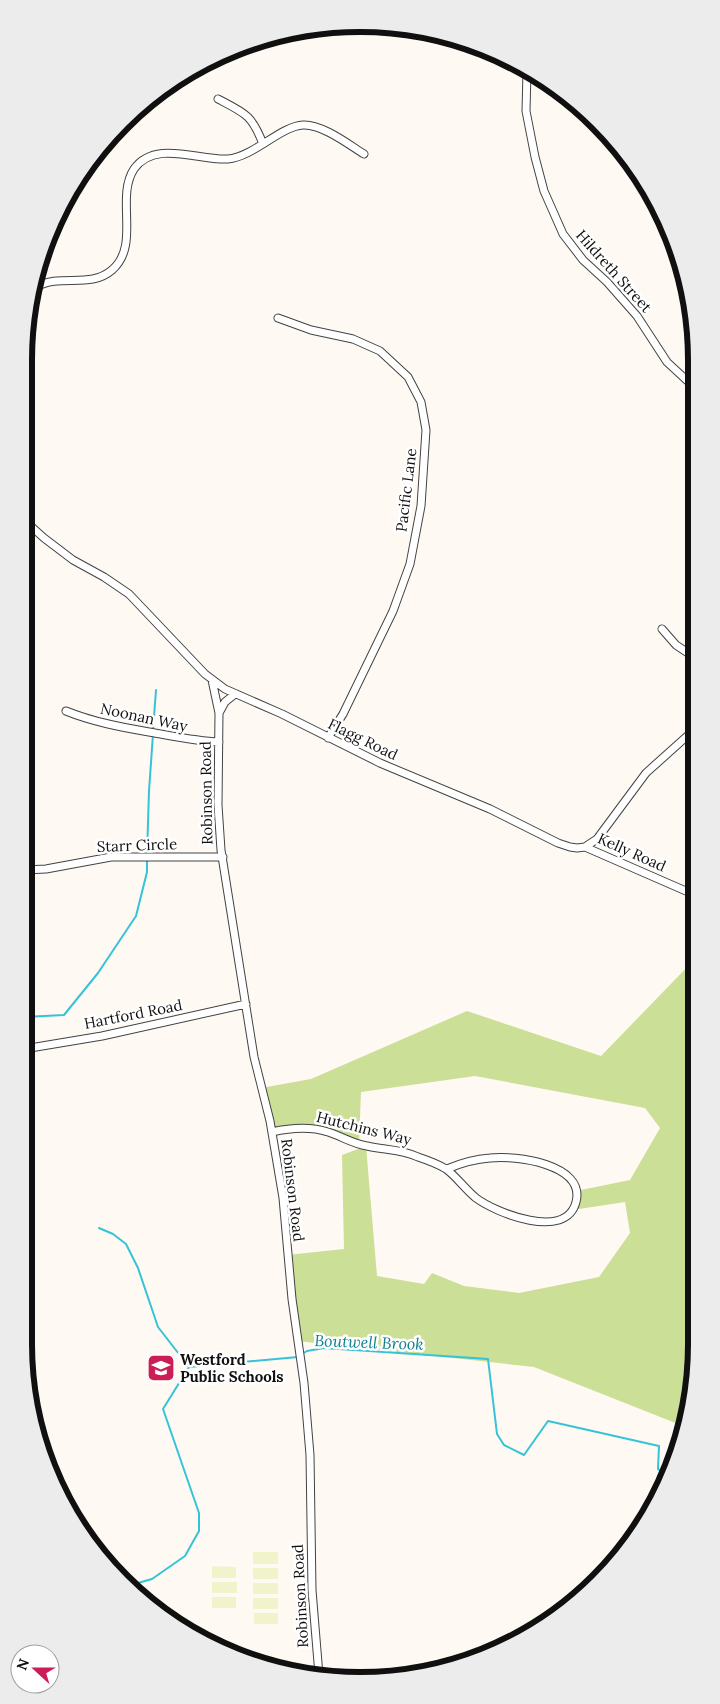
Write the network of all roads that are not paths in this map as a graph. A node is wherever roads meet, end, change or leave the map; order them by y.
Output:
1 (528, 78) edge
2 (218, 99) dead end
3 (263, 144) junction
4 (364, 154) dead end
5 (42, 285) edge
6 (278, 318) dead end
7 (688, 381) edge
8 (32, 527) edge
9 (662, 630) dead end
10 (688, 653) edge
11 (212, 680) junction
12 (235, 694) junction
13 (66, 711) dead end
14 (219, 713) junction
15 (688, 734) edge
16 (328, 738) junction
17 (219, 742) junction
18 (585, 847) junction
19 (223, 857) junction
20 (32, 870) edge
21 (688, 893) edge
22 (246, 1004) junction
23 (32, 1048) edge
24 (272, 1132) junction
25 (447, 1169) junction
26 (319, 1669) edge

1 - 7 street, Hildreth Street
2 - 3 street
3 - 4 street
3 - 5 street
6 - 16 street, Pacific Lane
8 - 11 street, Flagg Road
9 - 10 street
11 - 12 street, Flagg Road
11 - 14 street, Robinson Road
12 - 14 street
12 - 16 street, Flagg Road
13 - 17 street, Noonan Way
14 - 17 street, Robinson Road
15 - 18 street
16 - 18 street, Flagg Road
17 - 19 street, Robinson Road
18 - 21 street, Kelly Road
19 - 20 street, Starr Circle
19 - 22 street, Robinson Road
22 - 23 street, Hartford Road
22 - 24 street, Robinson Road
24 - 25 street, Hutchins Way
24 - 26 street, Robinson Road
25 - 25 street, Hutchins Way

